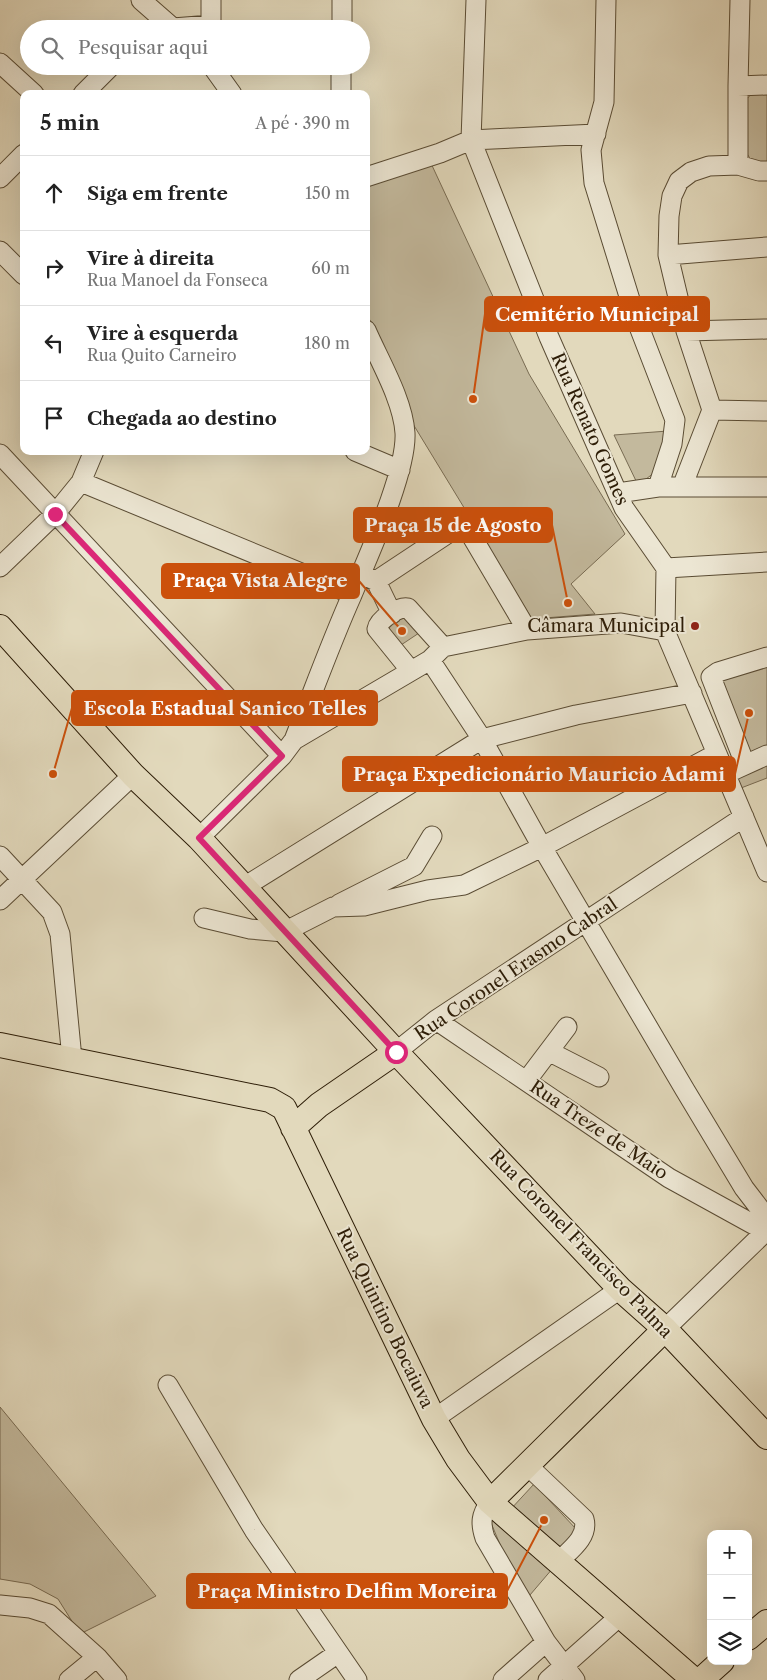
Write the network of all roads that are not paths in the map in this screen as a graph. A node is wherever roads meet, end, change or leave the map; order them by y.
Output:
1 (141, 0) edge
2 (211, 0) edge
3 (342, 0) edge
4 (476, 0) edge
5 (606, 0) edge
6 (740, 0) edge
7 (159, 20) edge
8 (211, 20) edge
9 (342, 20) edge
10 (0, 63) edge
11 (102, 75) edge
12 (218, 75) edge
13 (341, 75) edge
14 (767, 85) edge
15 (738, 86) junction
16 (30, 90) edge
17 (88, 90) edge
18 (229, 90) edge
19 (341, 90) edge
20 (596, 134) junction
21 (471, 140) junction
22 (20, 158) edge
23 (738, 165) junction
24 (767, 171) edge
25 (370, 176) edge
26 (0, 178) edge
27 (767, 247) edge
28 (0, 251) edge
29 (668, 256) junction
30 (20, 272) edge
31 (767, 329) edge
32 (686, 331) junction
33 (370, 339) edge
34 (712, 410) junction
35 (767, 411) edge
36 (0, 454) edge
37 (92, 455) edge
38 (364, 455) edge
39 (400, 470) junction
40 (81, 482) junction
41 (658, 487) junction
42 (682, 487) junction
43 (767, 487) edge
44 (618, 493) junction
45 (55, 514) junction
46 (767, 562) edge
47 (0, 567) edge
48 (666, 568) junction
49 (368, 578) junction
50 (352, 594) junction
51 (392, 614) junction
52 (0, 628) edge
53 (527, 630) junction
54 (666, 630) junction
55 (437, 654) junction
56 (767, 658) edge
57 (411, 671) junction
58 (692, 693) junction
59 (482, 739) junction
60 (294, 740) junction
61 (716, 754) junction
62 (767, 755) edge
63 (282, 756) junction
64 (745, 764) junction
65 (133, 775) junction
66 (726, 776) junction
67 (744, 817) junction
68 (432, 836) dead end
69 (199, 838) junction
70 (542, 847) junction
71 (0, 856) edge
72 (414, 866) junction
73 (767, 872) edge
74 (23, 880) junction
75 (244, 887) junction
76 (428, 890) junction
77 (0, 900) edge
78 (333, 907) junction
79 (204, 918) dead end
80 (586, 921) junction
81 (284, 932) junction
82 (436, 1020) junction
83 (567, 1027) dead end
84 (0, 1045) edge
85 (396, 1052) junction
86 (550, 1052) junction
87 (72, 1059) junction
88 (598, 1077) dead end
89 (527, 1080) junction
90 (293, 1128) junction
91 (767, 1228) edge
92 (620, 1289) junction
93 (665, 1329) junction
94 (168, 1385) dead end
95 (434, 1419) junction
96 (767, 1437) edge
97 (527, 1465) junction
98 (490, 1502) junction
99 (558, 1562) junction
100 (0, 1604) edge
101 (620, 1616) junction
102 (767, 1622) edge
103 (752, 1635) edge
104 (546, 1642) junction
105 (338, 1653) junction
106 (97, 1657) junction
107 (718, 1665) edge
108 (570, 1673) edge
109 (70, 1680) edge
110 (117, 1680) edge
111 (299, 1680) edge
112 (357, 1680) edge
113 (503, 1680) edge
114 (548, 1680) edge
115 (694, 1680) edge
116 (701, 1680) edge

1 - 7 street
2 - 8 street
3 - 9 street
4 - 21 street
5 - 20 street
6 - 15 street
10 - 16 street
11 - 17 street
12 - 18 street
13 - 19 street
14 - 15 street
15 - 23 street
20 - 21 street
20 - 41 street
21 - 25 street
21 - 44 street, Rua Renato Gomes
22 - 26 street
23 - 24 street
23 - 29 street
27 - 29 street
28 - 30 street
29 - 32 street
31 - 32 street
32 - 34 street
33 - 39 street
34 - 35 street
34 - 42 street
36 - 45 street
37 - 40 street
38 - 39 street
39 - 49 street
40 - 45 street
40 - 50 street
41 - 42 street
41 - 44 street
42 - 43 street
44 - 48 street, Rua Renato Gomes
45 - 47 street
45 - 63 street
46 - 48 street
48 - 54 street
49 - 50 street
49 - 51 street
49 - 53 street
50 - 60 street
51 - 55 street
51 - 57 street
52 - 65 main road, Rua Coronel Francisco Palma
53 - 54 street
53 - 55 street
54 - 58 street
55 - 57 street
55 - 59 street
56 - 64 street
57 - 60 street
58 - 59 street
58 - 61 street
59 - 70 street
59 - 75 street
60 - 63 street
61 - 66 street
61 - 70 street
62 - 64 street
63 - 69 street
64 - 66 street
65 - 69 main road, Rua Coronel Francisco Palma
65 - 74 street
66 - 67 street
67 - 73 street
67 - 80 street, Rua Coronel Erasmo Cabral
68 - 72 street
69 - 75 main road, Rua Coronel Francisco Palma
70 - 76 street
70 - 80 street
71 - 74 street
72 - 76 street
72 - 78 street
74 - 77 street
74 - 87 street
75 - 81 main road, Rua Coronel Francisco Palma
76 - 78 street
78 - 81 street
79 - 81 street
80 - 82 street, Rua Coronel Erasmo Cabral
80 - 91 street
81 - 85 main road, Rua Coronel Francisco Palma
82 - 85 street, Rua Coronel Erasmo Cabral
82 - 89 street, Rua Treze de Maio
83 - 86 street
84 - 87 main road, Rua Quintino Bocaiuva
85 - 90 main road, Rua Coronel Erasmo Cabral
85 - 92 main road, Rua Coronel Francisco Palma
86 - 88 street
86 - 89 street
87 - 90 main road, Rua Quintino Bocaiuva
89 - 91 street, Rua Treze de Maio
90 - 95 main road, Rua Quintino Bocaiuva
91 - 93 street
92 - 93 main road, Rua Coronel Francisco Palma
92 - 95 street
93 - 96 main road, Rua Coronel Francisco Palma
93 - 97 main road
94 - 105 street
95 - 98 main road, Rua Quintino Bocaiuva
97 - 98 main road
97 - 99 street
98 - 99 main road, Rua Quintino Bocaiuva
98 - 104 street
99 - 101 main road, Rua Quintino Bocaiuva
100 - 106 street
101 - 108 street
101 - 115 main road, Rua Quintino Bocaiuva
102 - 103 main road
104 - 108 street
104 - 113 street
105 - 111 street
105 - 112 street
106 - 109 street
106 - 110 street
107 - 116 main road
108 - 114 street

